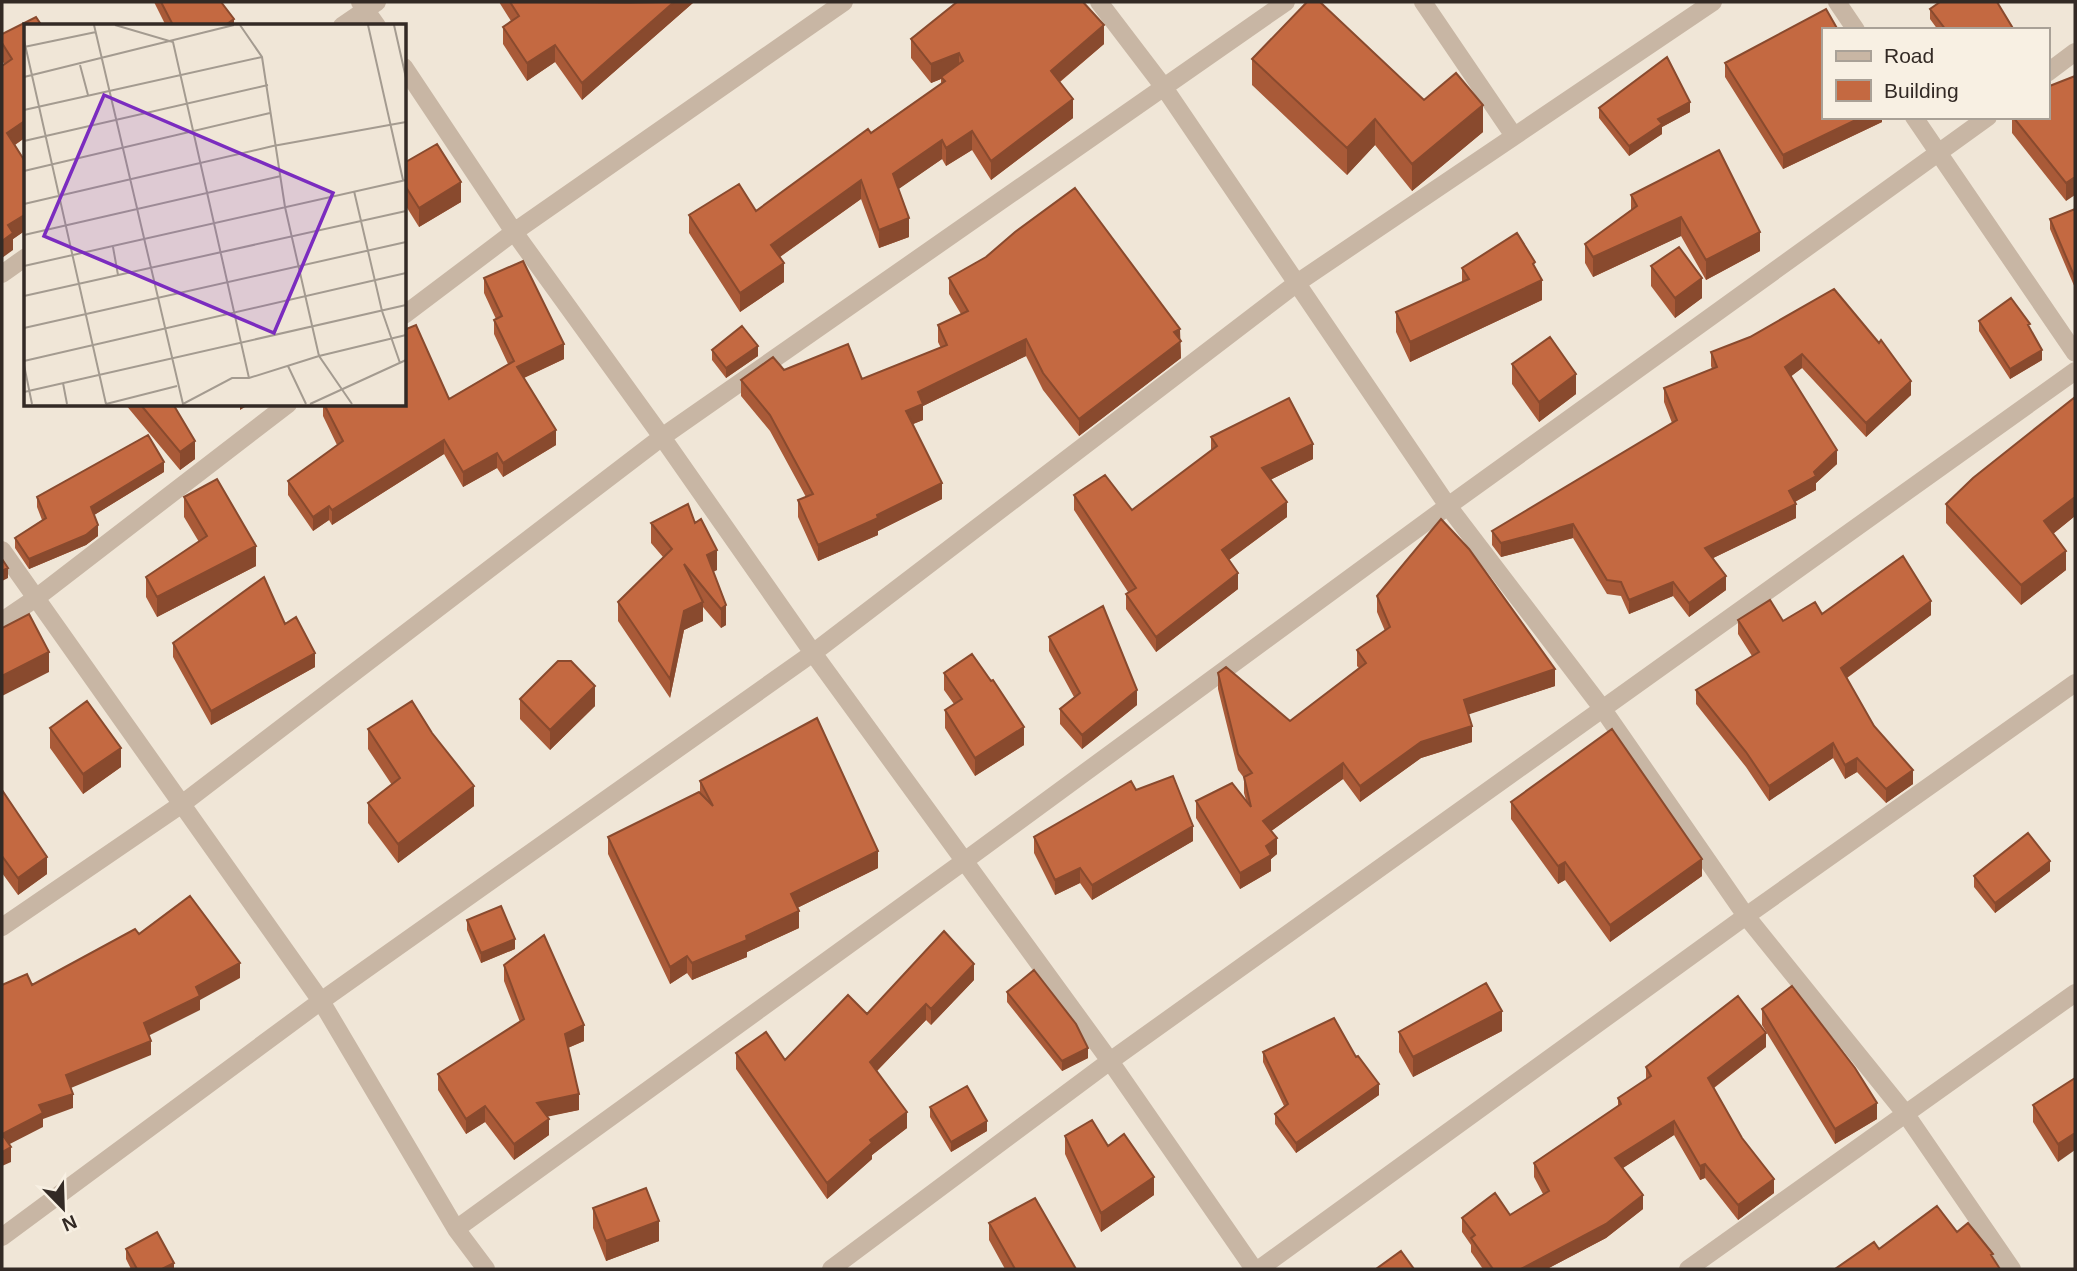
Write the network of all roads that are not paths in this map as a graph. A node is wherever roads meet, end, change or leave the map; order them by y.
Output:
1 (845, 2) edge
2 (1099, 2) edge
3 (1286, 2) edge
4 (1423, 2) edge
5 (1713, 2) edge
6 (1837, 2) edge
7 (368, 4) edge
8 (344, 24) edge
9 (376, 24) edge
10 (1855, 28) edge
11 (2075, 52) edge
12 (406, 70) edge
13 (2049, 72) edge
14 (1163, 86) junction
15 (1915, 119) edge
16 (1985, 119) edge
17 (1514, 136) junction
18 (1939, 154) junction
19 (514, 232) junction
20 (24, 258) edge
21 (2, 274) edge
22 (1297, 283) junction
23 (406, 313) edge
24 (2075, 354) edge
25 (2075, 371) edge
26 (285, 406) edge
27 (662, 437) junction
28 (1448, 506) junction
29 (2, 550) edge
30 (36, 598) junction
31 (2, 621) edge
32 (813, 653) junction
33 (2075, 683) edge
34 (1602, 708) junction
35 (181, 804) junction
36 (963, 862) junction
37 (1746, 916) junction
38 (2, 927) edge
39 (2075, 993) edge
40 (321, 1001) junction
41 (1110, 1061) junction
42 (1905, 1113) junction
43 (456, 1229) junction
44 (2, 1237) edge
45 (486, 1269) edge
46 (831, 1269) edge
47 (1256, 1269) edge
48 (1688, 1269) edge
49 (2011, 1269) edge

1 - 19 street
2 - 14 street
3 - 14 street
4 - 17 street
5 - 17 street
6 - 10 street
7 - 8 street
7 - 9 street
11 - 13 street
12 - 19 street
14 - 22 street
14 - 27 street
15 - 18 street
16 - 18 street
17 - 22 street
18 - 24 street
18 - 28 street
19 - 23 street
19 - 27 street
20 - 21 street
22 - 28 street
22 - 32 street
25 - 34 street
26 - 30 street
27 - 32 street
27 - 35 street
28 - 34 street
28 - 36 street
29 - 30 street
30 - 31 street
30 - 35 street
32 - 36 street
32 - 40 street
33 - 37 street
34 - 37 street
34 - 41 street
35 - 38 street
35 - 40 street
36 - 41 street
36 - 43 street
37 - 42 street
37 - 47 street
39 - 42 street
40 - 43 street
40 - 44 street
41 - 46 street
41 - 47 street
42 - 48 street
42 - 49 street
43 - 45 street

